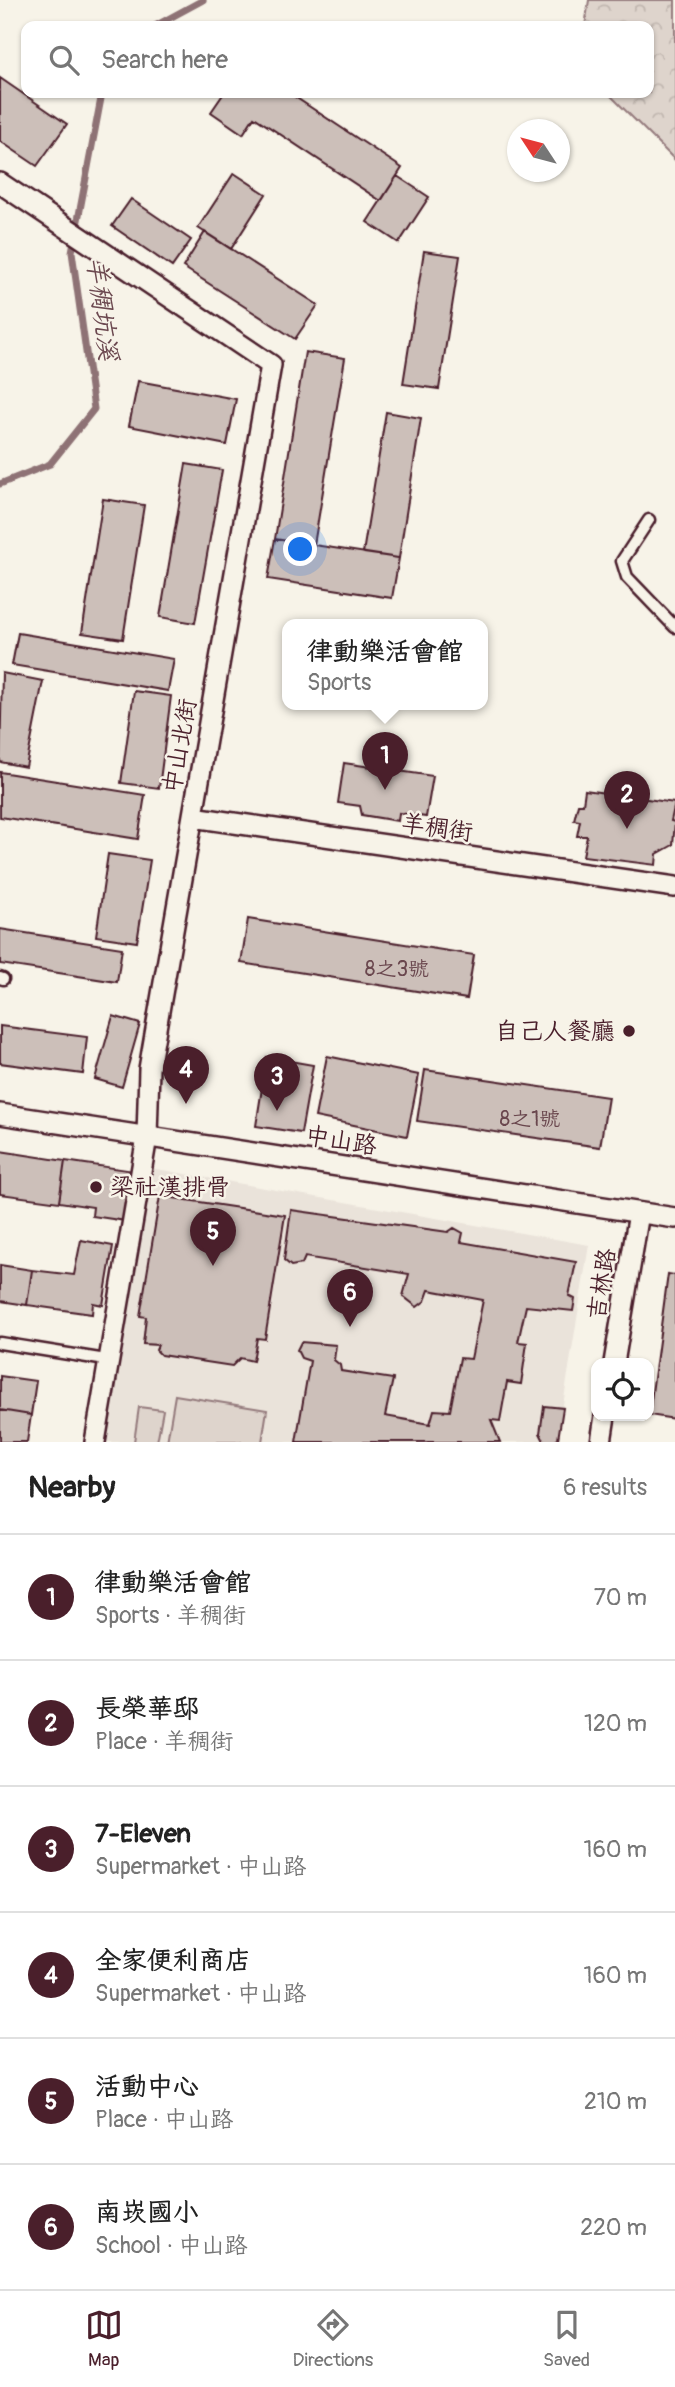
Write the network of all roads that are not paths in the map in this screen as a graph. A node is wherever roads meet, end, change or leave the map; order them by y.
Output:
1 (0, 183) edge
2 (649, 520) dead end
3 (673, 620) edge
4 (193, 817) junction
5 (675, 887) edge
6 (0, 1114) edge
7 (147, 1137) junction
8 (639, 1213) junction
9 (675, 1218) edge
10 (0, 1343) edge
11 (615, 1358) edge
12 (106, 1360) junction
13 (605, 1421) edge
14 (605, 1441) edge
15 (95, 1442) edge

1 - 4 street, 中山北街
2 - 3 lane
4 - 5 street, 羊稠街
4 - 7 street, 中山北街
6 - 7 street, 中山路
7 - 8 street, 中山路
7 - 12 street, 中山北街
8 - 9 street, 中山路
8 - 11 street, 吉林路
10 - 12 lane
12 - 15 street, 中山北街
13 - 14 street

